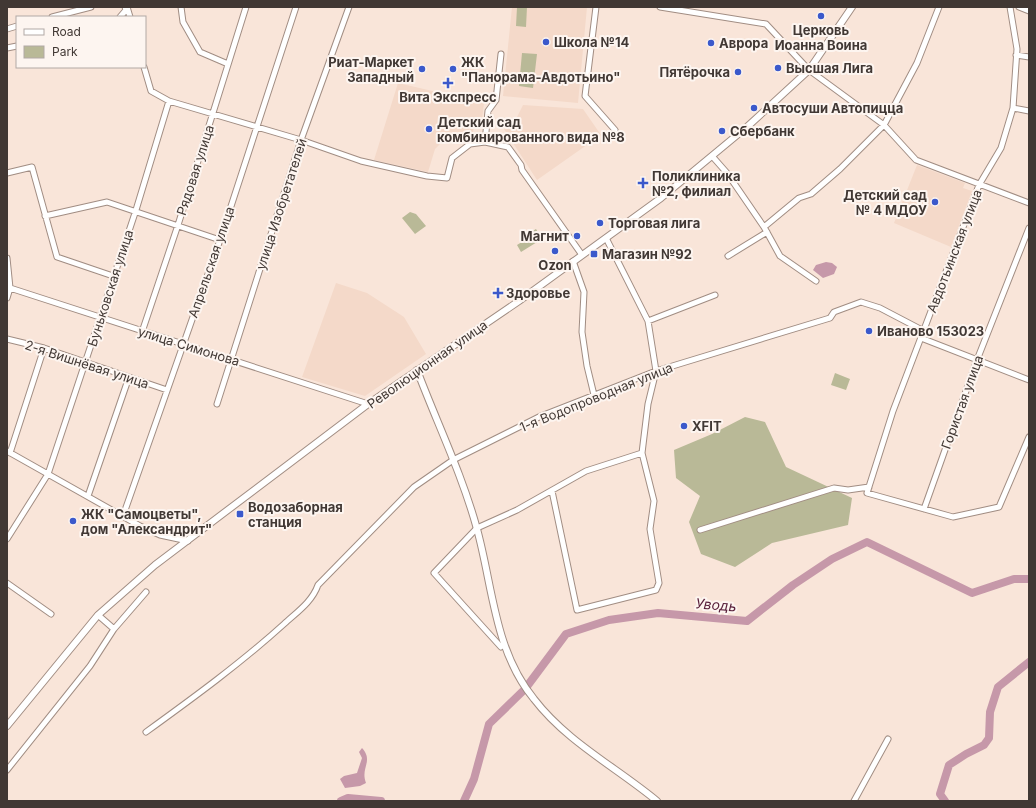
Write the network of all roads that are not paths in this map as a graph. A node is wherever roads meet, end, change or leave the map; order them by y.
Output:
1 (91, 7) edge
2 (126, 7) edge
3 (180, 7) edge
4 (246, 7) edge
5 (296, 7) edge
6 (349, 7) edge
7 (596, 7) edge
8 (660, 7) edge
9 (852, 7) edge
10 (939, 7) edge
11 (1010, 7) edge
12 (1019, 7) edge
13 (676, 8) edge
14 (1029, 11) edge
15 (56, 16) edge
16 (121, 16) edge
17 (501, 54) dead end
18 (1016, 55) junction
19 (1029, 57) edge
20 (228, 64) junction
21 (144, 68) edge
22 (809, 70) junction
23 (169, 101) junction
24 (1013, 108) junction
25 (1029, 110) edge
26 (213, 115) junction
27 (884, 125) junction
28 (256, 127) junction
29 (615, 130) dead end
30 (302, 140) junction
31 (485, 142) junction
32 (712, 156) junction
33 (7, 173) edge
34 (979, 185) junction
35 (1029, 203) edge
36 (136, 210) junction
37 (45, 216) junction
38 (178, 226) junction
39 (1029, 228) edge
40 (766, 229) junction
41 (606, 238) junction
42 (220, 240) junction
43 (582, 255) junction
44 (728, 256) dead end
45 (7, 259) edge
46 (573, 261) junction
47 (113, 276) junction
48 (816, 281) dead end
49 (10, 288) junction
50 (716, 295) dead end
51 (7, 298) edge
52 (99, 318) junction
53 (648, 321) junction
54 (924, 331) junction
55 (142, 332) junction
56 (921, 338) junction
57 (7, 339) edge
58 (182, 344) junction
59 (44, 348) junction
60 (230, 359) junction
61 (977, 360) junction
62 (86, 362) junction
63 (417, 370) junction
64 (656, 371) junction
65 (129, 377) junction
66 (1029, 380) edge
67 (167, 390) junction
68 (594, 395) junction
69 (217, 404) dead end
70 (368, 404) junction
71 (1029, 438) edge
72 (9, 452) edge
73 (642, 453) junction
74 (453, 460) junction
75 (48, 474) junction
76 (868, 490) junction
77 (552, 491) junction
78 (88, 496) junction
79 (924, 509) junction
80 (123, 516) junction
81 (477, 528) junction
82 (700, 530) dead end
83 (7, 539) edge
84 (188, 541) junction
85 (7, 583) edge
86 (146, 592) dead end
87 (52, 614) dead end
88 (98, 615) junction
89 (114, 629) junction
90 (501, 647) dead end
91 (7, 726) edge
92 (146, 732) dead end
93 (888, 738) dead end
94 (7, 770) edge
95 (657, 801) edge
96 (854, 801) edge

1 - 15 street
2 - 16 street
3 - 20 street
4 - 20 street, Рядовая улица
5 - 28 street, Апрельская улица
6 - 30 street, улица Изобретателей
7 - 29 street
8 - 13 street
9 - 22 main road, Революционная улица
10 - 27 street
11 - 18 street, Авдотьинская улица
12 - 14 street
13 - 22 street
17 - 31 street
18 - 19 street
18 - 24 street, Авдотьинская улица
20 - 26 street, Рядовая улица
21 - 23 street
22 - 27 street
22 - 32 main road, Революционная улица
23 - 26 street
23 - 36 street, Буньковская улица
24 - 25 street
24 - 34 street, Авдотьинская улица
26 - 28 street
26 - 38 street, Рядовая улица
27 - 34 street
27 - 40 street
28 - 30 street
28 - 42 street, Апрельская улица
30 - 31 street
30 - 60 street, улица Изобретателей
31 - 43 street
32 - 40 street
32 - 41 main road, Революционная улица
33 - 37 street
34 - 35 street
34 - 54 street, Авдотьинская улица
36 - 37 street
36 - 38 street
36 - 47 street, Буньковская улица
37 - 47 street
38 - 42 street
38 - 55 street, Рядовая улица
39 - 61 street, Гористая улица
40 - 44 street
40 - 48 street
41 - 43 main road, Революционная улица
41 - 53 street
42 - 58 street, Апрельская улица
43 - 46 main road, Революционная улица
45 - 49 street
46 - 63 main road, Революционная улица
46 - 68 street
47 - 52 street, Буньковская улица
49 - 51 street
49 - 52 street, улица Симонова
50 - 53 street
52 - 55 street, улица Симонова
52 - 62 street, Буньковская улица
53 - 64 street
54 - 56 street, Авдотьинская улица
54 - 64 street, 1-я Водопроводная улица
55 - 58 street, улица Симонова
56 - 61 street
56 - 76 street, Авдотьинская улица
57 - 59 street, 2-я Вишнёвая улица
58 - 60 street, улица Симонова
58 - 67 street, Апрельская улица
59 - 62 street, 2-я Вишнёвая улица
59 - 72 street
60 - 69 street, улица Изобретателей
60 - 70 street, улица Симонова
61 - 66 street
61 - 79 street, Гористая улица
62 - 65 street, 2-я Вишнёвая улица
62 - 75 street, Буньковская улица
63 - 70 main road, Революционная улица
63 - 74 main road
64 - 68 street, 1-я Водопроводная улица
64 - 73 street
65 - 67 street, 2-я Вишнёвая улица
65 - 78 street
67 - 80 street, Апрельская улица
68 - 74 street, 1-я Водопроводная улица
70 - 84 main road, Революционная улица
71 - 79 street
72 - 75 street
73 - 77 street
73 - 77 street
74 - 81 main road
74 - 92 street, 1-я Водопроводная улица
75 - 78 street
75 - 83 street, Буньковская улица
76 - 79 street
76 - 82 street
77 - 81 street
78 - 80 street
80 - 84 street
81 - 90 street
81 - 95 main road
84 - 88 main road, Революционная улица
85 - 87 street
86 - 89 street
88 - 89 street
88 - 91 main road, Революционная улица
89 - 94 street
93 - 96 street

